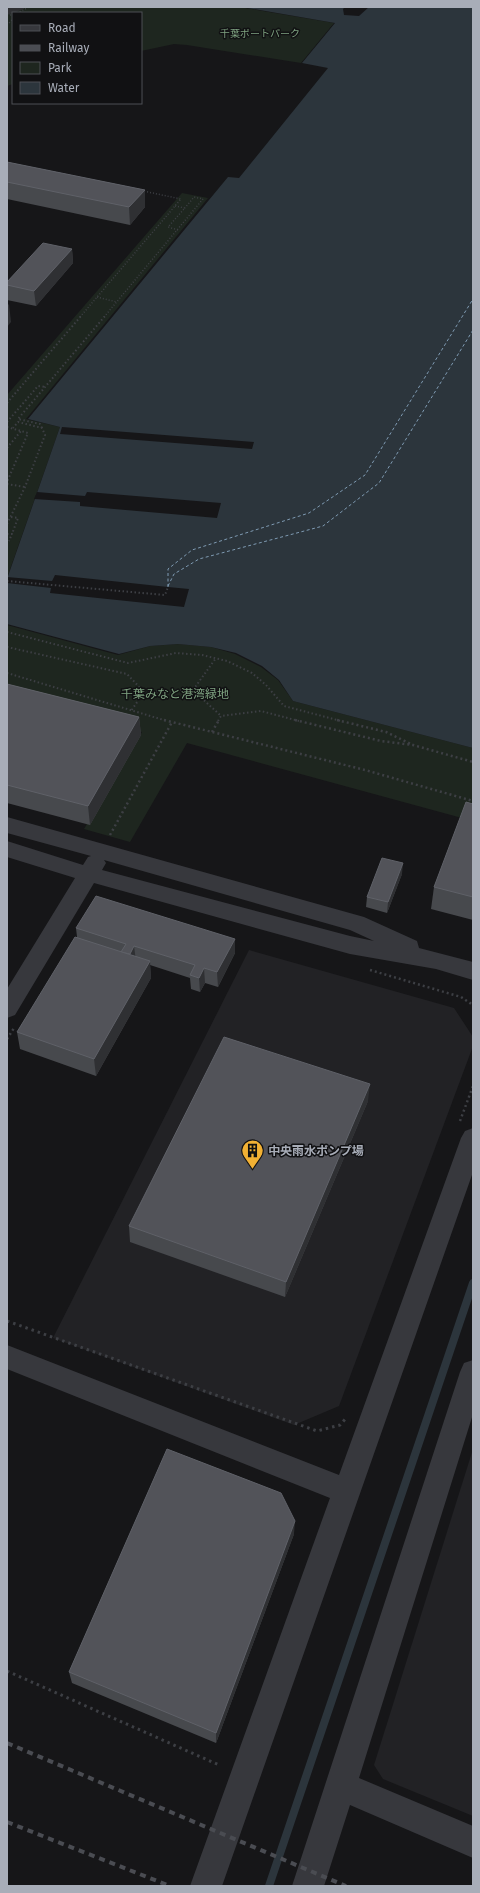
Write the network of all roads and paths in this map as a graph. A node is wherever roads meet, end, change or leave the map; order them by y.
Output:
1 (28, 7) edge
2 (21, 12) edge
3 (136, 190) edge
4 (175, 206) junction
5 (185, 208) junction
6 (178, 230) junction
7 (97, 297) junction
8 (117, 302) junction
9 (46, 387) junction
10 (7, 403) edge
11 (7, 422) edge
12 (7, 427) edge
13 (13, 428) junction
14 (42, 428) junction
15 (22, 431) junction
16 (7, 448) edge
17 (7, 483) edge
18 (25, 487) junction
19 (10, 517) junction
20 (7, 524) edge
21 (7, 534) edge
22 (12, 534) junction
23 (9, 541) dead end
24 (7, 581) edge
25 (168, 586) dead end
26 (7, 632) edge
27 (7, 647) edge
28 (216, 658) junction
29 (7, 673) edge
30 (193, 690) junction
31 (144, 692) junction
32 (131, 711) junction
33 (221, 716) junction
34 (172, 722) junction
35 (212, 732) junction
36 (413, 745) junction
37 (473, 762) edge
38 (473, 801) edge
39 (7, 825) edge
40 (104, 847) junction
41 (7, 849) edge
42 (88, 874) junction
43 (436, 960) junction
44 (473, 971) edge
45 (7, 1009) edge
46 (473, 1086) edge
47 (466, 1131) edge
48 (7, 1321) edge
49 (7, 1357) edge
50 (473, 1372) edge
51 (350, 1414) dead end
52 (346, 1491) junction
53 (7, 1671) edge
54 (219, 1765) dead end
55 (342, 1786) junction
56 (473, 1842) edge
57 (206, 1886) edge
58 (308, 1886) edge

1 - 2 path
3 - 4 path
4 - 5 path
4 - 7 path
5 - 6 path
5 - 6 path
6 - 8 path
7 - 8 path
7 - 10 path
8 - 9 path
9 - 11 path
9 - 14 path
12 - 13 path
13 - 14 path
13 - 15 path
14 - 18 path
15 - 16 path
15 - 17 path
17 - 18 path
18 - 19 path
19 - 20 path
19 - 22 path
21 - 22 path
22 - 23 path
24 - 25 path
26 - 28 path
27 - 31 path
28 - 30 path
28 - 36 path
29 - 32 path
30 - 31 path
30 - 33 path
31 - 32 path
32 - 34 path
33 - 35 path
33 - 36 path
34 - 35 path
34 - 40 path
35 - 38 path
36 - 37 path
39 - 40 street
40 - 42 street
40 - 43 street
41 - 42 street
42 - 43 street
42 - 45 street
43 - 44 street
46 - 47 path
47 - 52 street
48 - 51 path
49 - 52 street
50 - 55 street
52 - 57 street
53 - 54 path
55 - 56 street
55 - 58 street

